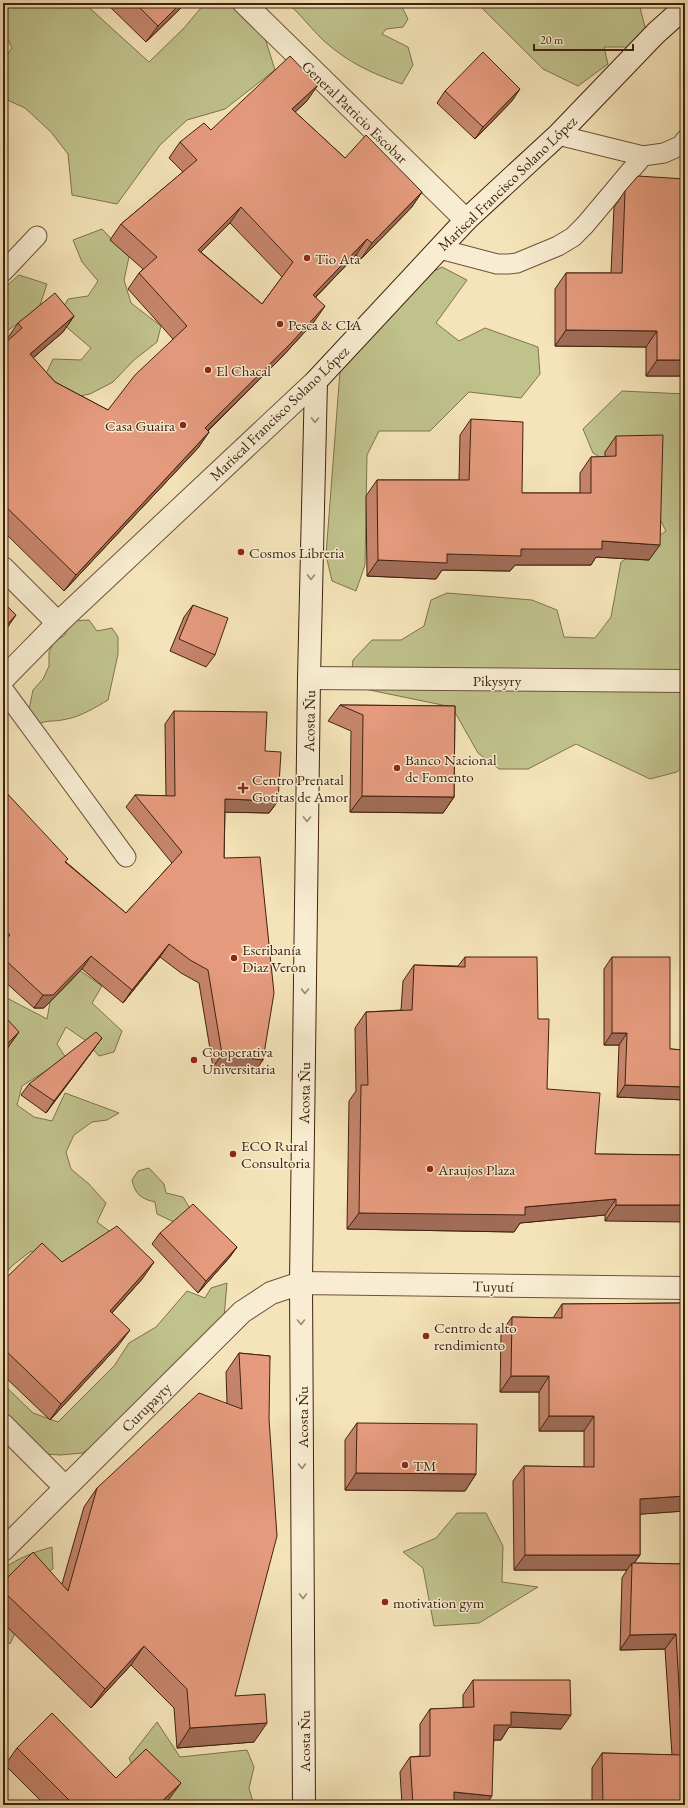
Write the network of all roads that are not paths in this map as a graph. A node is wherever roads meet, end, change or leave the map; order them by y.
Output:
1 (244, 3) edge
2 (685, 7) edge
3 (558, 135) junction
4 (685, 140) edge
5 (644, 156) junction
6 (466, 220) junction
7 (37, 236) dead end
8 (440, 248) junction
9 (3, 272) edge
10 (316, 380) junction
11 (3, 568) edge
12 (58, 623) junction
13 (309, 678) junction
14 (3, 679) edge
15 (685, 681) edge
16 (3, 689) edge
17 (126, 857) dead end
18 (301, 1283) junction
19 (685, 1288) edge
20 (3, 1425) edge
21 (65, 1487) junction
22 (3, 1550) edge
23 (304, 1805) edge

1 - 6 street, General Patricio Escobar
2 - 3 street, Mariscal Francisco Solano López
3 - 5 lane
3 - 6 street, Mariscal Francisco Solano López
4 - 5 lane
5 - 8 lane
6 - 8 street, Mariscal Francisco Solano López
7 - 9 lane
8 - 10 street, Mariscal Francisco Solano López
10 - 12 street, Mariscal Francisco Solano López
10 -> 13 street, Acosta Ñu
11 - 12 street
12 - 14 street, Mariscal Francisco Solano López
13 - 15 street, Pikysyry
13 -> 18 street, Acosta Ñu
16 - 17 lane
18 - 19 street, Tuyutí
18 - 21 street, Curupayty
18 -> 23 street, Acosta Ñu
20 - 21 street
21 - 22 street, Curupayty

